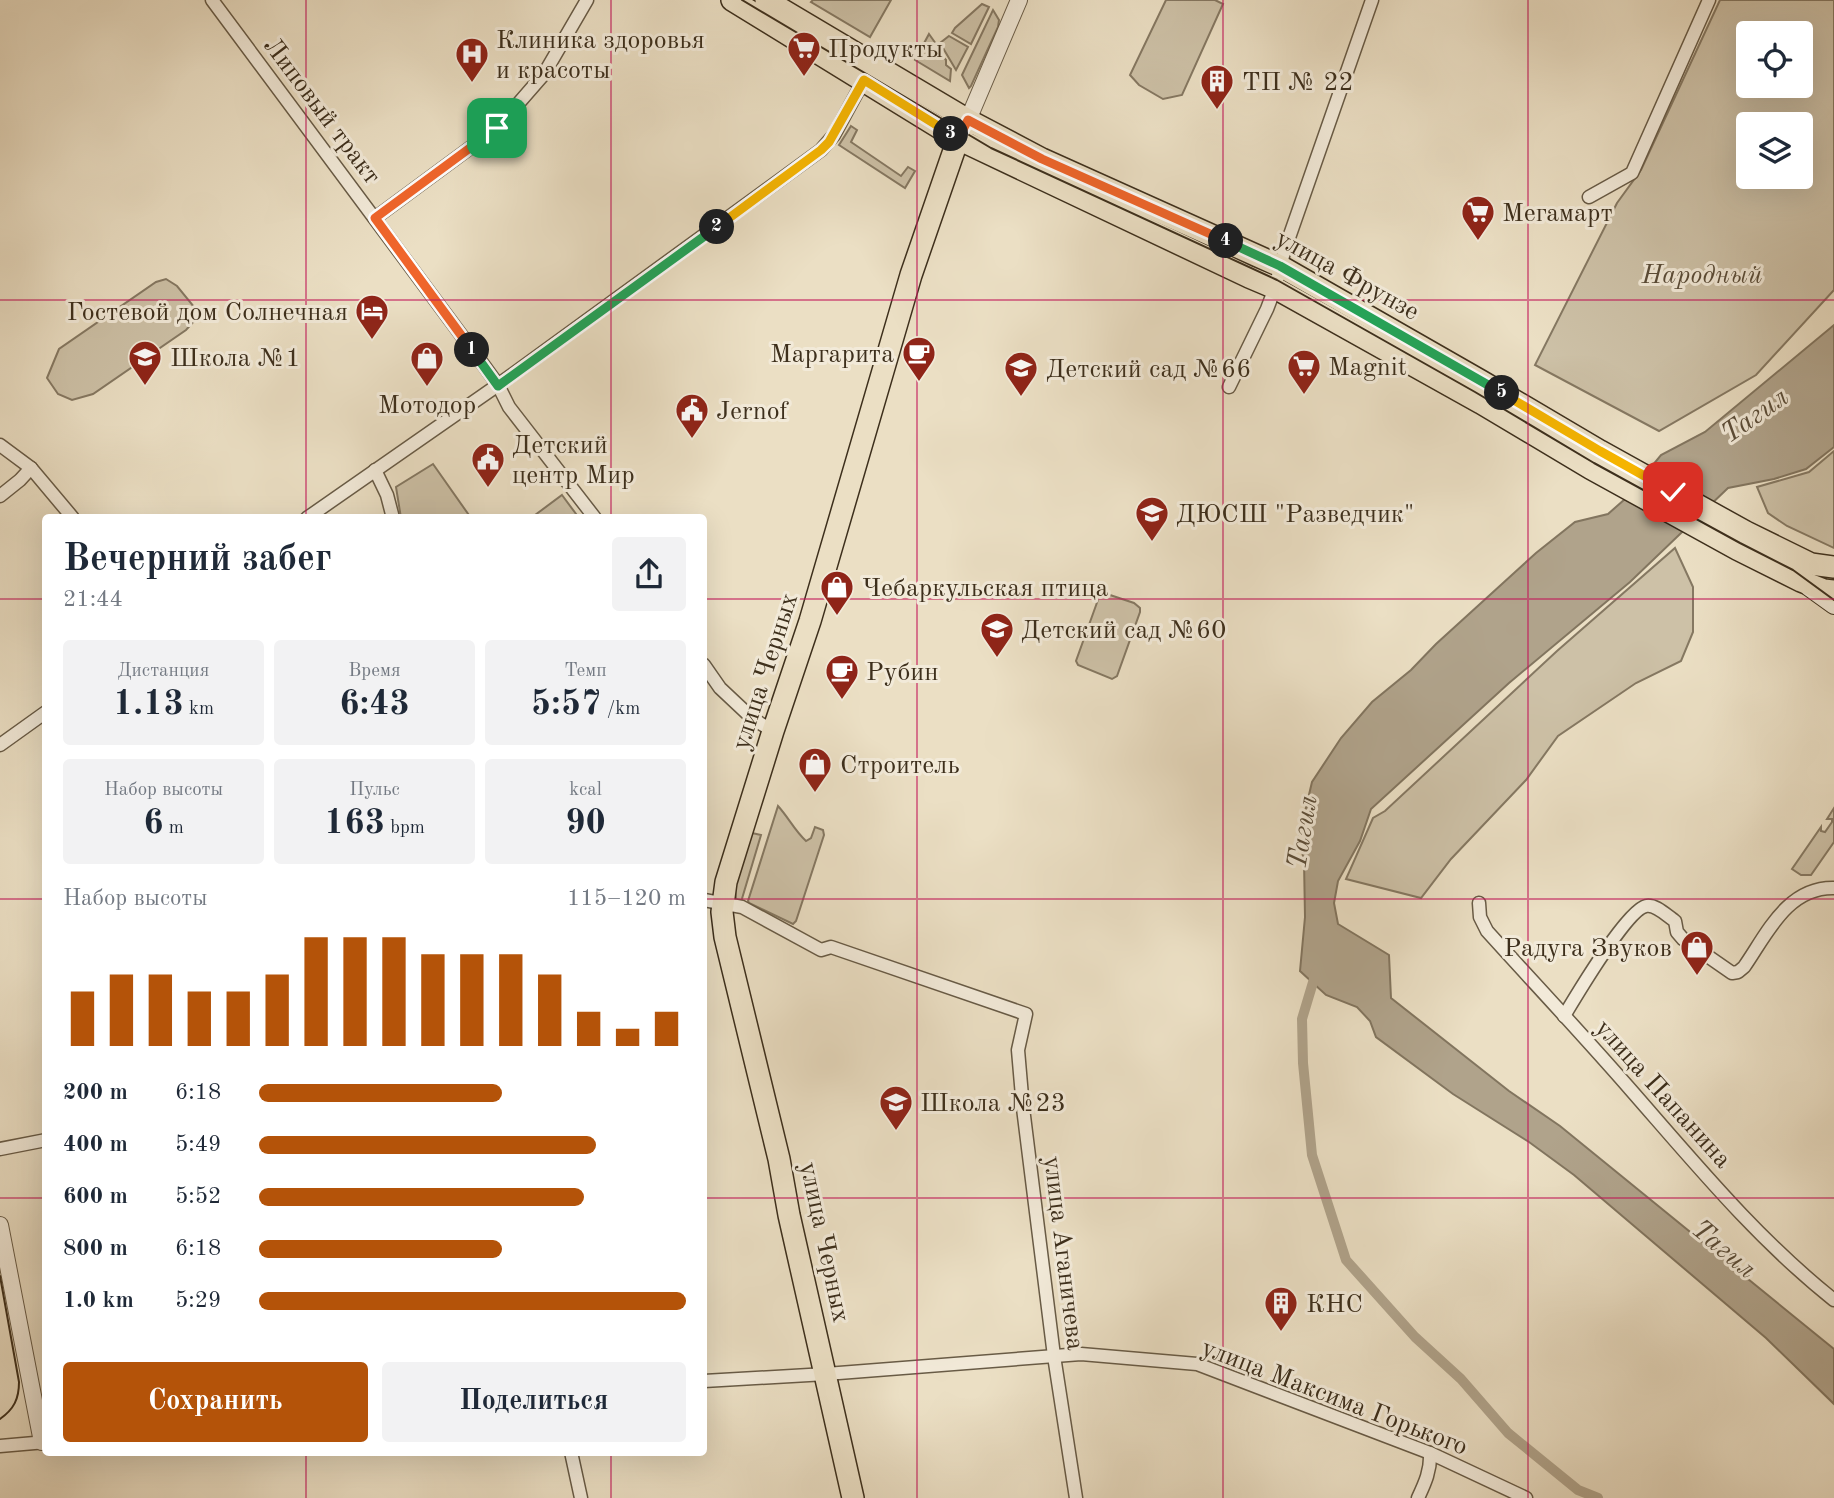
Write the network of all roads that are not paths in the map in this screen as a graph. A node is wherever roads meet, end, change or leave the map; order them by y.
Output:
1 (212, 0) edge
2 (587, 0) edge
3 (732, 0) edge
4 (766, 0) edge
5 (1018, 0) edge
6 (1372, 0) edge
7 (1709, 0) edge
8 (868, 71) junction
9 (963, 129) junction
10 (1589, 197) dead end
11 (375, 218) junction
12 (1280, 266) junction
13 (1275, 288) junction
14 (498, 386) junction
15 (1229, 387) dead end
16 (0, 445) edge
17 (1595, 460) junction
18 (31, 468) junction
19 (375, 470) junction
20 (0, 496) edge
21 (70, 514) edge
22 (313, 514) edge
23 (392, 514) edge
24 (592, 514) edge
25 (1834, 568) edge
26 (1806, 573) junction
27 (1834, 580) edge
28 (1834, 591) edge
29 (1834, 605) edge
30 (707, 669) edge
31 (42, 715) edge
32 (773, 731) junction
33 (0, 745) edge
34 (1834, 888) edge
35 (713, 901) edge
36 (1479, 903) dead end
37 (1564, 1016) junction
38 (42, 1141) edge
39 (0, 1149) edge
40 (0, 1226) edge
41 (1834, 1300) edge
42 (1054, 1356) junction
43 (826, 1374) junction
44 (707, 1381) edge
45 (42, 1432) edge
46 (42, 1442) edge
47 (0, 1446) edge
48 (1430, 1453) junction
49 (572, 1456) edge
50 (581, 1498) edge
51 (853, 1498) edge
52 (1076, 1498) edge
53 (1418, 1498) edge
54 (1527, 1498) edge

1 - 11 street, Липовый тракт
2 - 11 street
3 - 8 main road, улица Фрунзе
4 - 8 main road, улица Фрунзе
5 - 9 street, улица Черных
6 - 12 street
7 - 10 street
8 - 9 main road, улица Фрунзе
8 - 14 street
9 - 12 main road, улица Фрунзе
9 - 13 main road, улица Фрунзе
9 - 32 main road, улица Черных
11 - 14 street, Липовый тракт
12 - 13 street
12 - 17 main road, улица Фрунзе
13 - 15 street
13 - 17 main road, улица Фрунзе
14 - 19 street
14 - 24 street, Липовый тракт
16 - 18 street
17 - 26 main road, улица Фрунзе
18 - 20 street
18 - 21 street
19 - 22 street
19 - 23 street
25 - 26 main road
26 - 27 main road
26 - 28 main road
26 - 29 main road
30 - 32 street
31 - 33 street
32 - 35 main road, улица Черных
34 - 37 street
35 - 42 street, улица Аганичева
35 - 43 main road, улица Черных
36 - 37 street, улица Папанина
37 - 41 street, улица Папанина
38 - 39 street
40 - 45 street
42 - 43 street, улица Максима Горького
42 - 48 street, улица Максима Горького
42 - 52 street, улица Аганичева
43 - 44 street, улица Максима Горького
43 - 51 main road, улица Черных
46 - 47 street
48 - 53 street
48 - 54 street, улица Максима Горького
49 - 50 street

